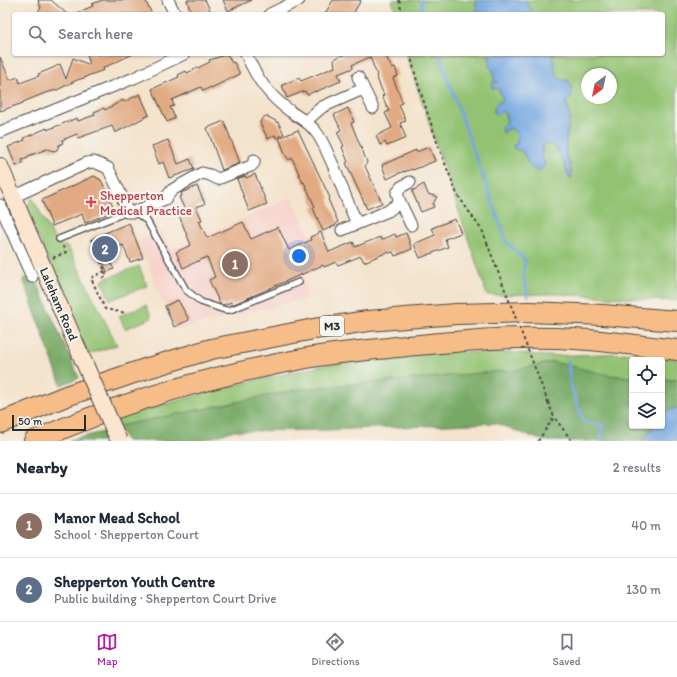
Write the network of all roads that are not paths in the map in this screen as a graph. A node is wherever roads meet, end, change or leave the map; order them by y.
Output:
1 (168, 0) edge
2 (299, 0) edge
3 (174, 12) edge
4 (274, 12) edge
5 (180, 56) edge
6 (247, 56) edge
7 (358, 77) dead end
8 (363, 89) junction
9 (373, 108) dead end
10 (306, 121) junction
11 (0, 132) edge
12 (254, 160) dead end
13 (0, 166) edge
14 (410, 182) dead end
15 (6, 201) edge
16 (400, 202) junction
17 (131, 212) junction
18 (357, 224) junction
19 (411, 225) dead end
20 (342, 230) dead end
21 (59, 239) dead end
22 (32, 277) dead end
23 (299, 282) dead end
24 (677, 321) edge
25 (677, 350) edge
26 (0, 423) edge
27 (34, 441) edge
28 (119, 441) edge

1 - 3 street
2 - 4 street
5 - 11 street
6 - 10 street
7 - 8 street
8 - 9 street
8 - 10 street
10 - 18 street
12 - 17 street
13 - 15 main road, Laleham Road
14 - 16 street
15 - 17 street
15 - 22 street
15 - 28 main road, Laleham Road, bridge
16 - 18 street
16 - 19 street
17 - 21 lane
17 - 23 lane
18 - 20 street
24 - 26 highway, M3
25 - 27 highway, M3

